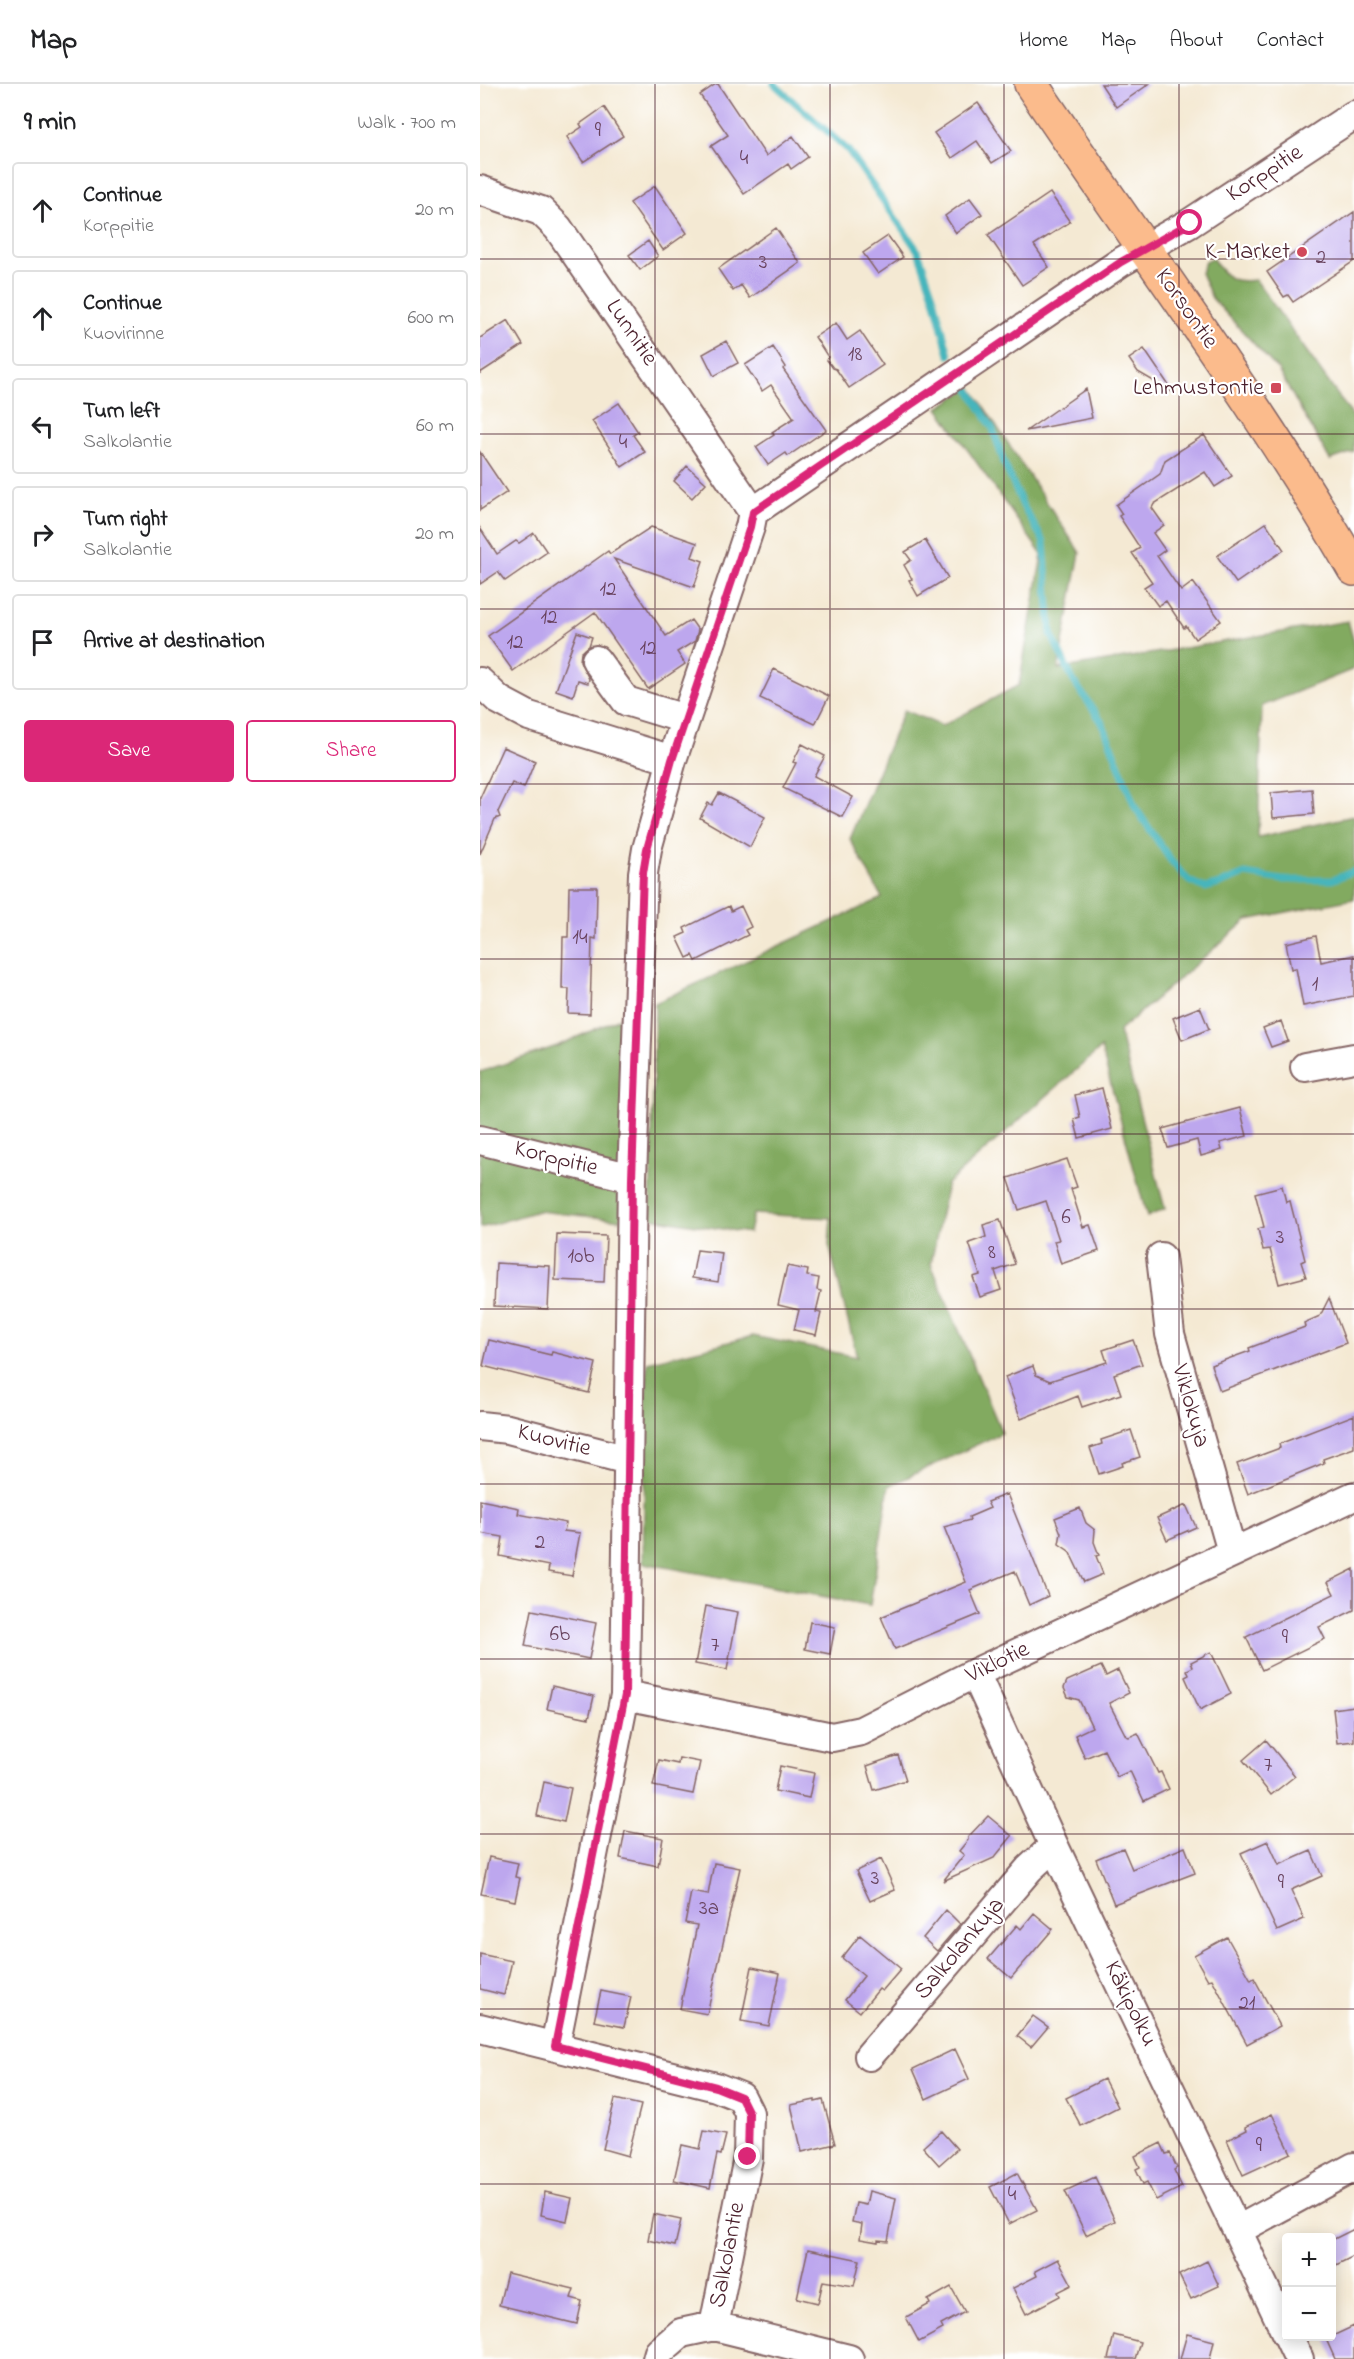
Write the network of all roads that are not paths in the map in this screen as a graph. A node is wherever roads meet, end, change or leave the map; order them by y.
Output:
1 (1031, 84) edge
2 (1351, 124) edge
3 (480, 190) edge
4 (1144, 250) junction
5 (753, 512) junction
6 (1354, 569) edge
7 (596, 660) dead end
8 (480, 682) edge
9 (685, 719) junction
10 (672, 760) junction
11 (1354, 1058) edge
12 (1305, 1067) dead end
13 (480, 1140) edge
14 (632, 1178) junction
15 (1161, 1257) dead end
16 (480, 1426) edge
17 (628, 1460) junction
18 (1354, 1496) edge
19 (1232, 1552) junction
20 (975, 1673) junction
21 (625, 1695) junction
22 (1054, 1846) junction
23 (480, 2028) edge
24 (555, 2046) junction
25 (869, 2056) dead end
26 (1354, 2167) edge
27 (1238, 2230) junction
28 (1282, 2324) edge
29 (714, 2326) junction
30 (1290, 2341) edge
31 (657, 2359) edge
32 (849, 2359) edge
33 (1299, 2359) edge

1 - 4 main road, Korsontie
2 - 4 street, Korppitie
3 - 5 street, Lunnitie
4 - 5 street, Korppitie
4 - 6 main road, Korsontie
5 - 9 street
7 - 9 street
8 - 10 street
9 - 10 street
10 - 14 street
11 - 12 street
13 - 14 street, Korppitie
14 - 17 street
15 - 19 street, Viklokuja
16 - 17 street, Kuovitie
17 - 21 street
18 - 19 street, Viklotie
19 - 20 street, Viklotie
20 - 21 street, Viklotie
20 - 22 street, Käkipolku
21 - 24 street
22 - 25 street, Salkolankuja
22 - 27 street, Käkipolku
23 - 24 street, Salkolantie
24 - 29 street, Salkolantie
26 - 27 street
27 - 28 street, Käkipolku
29 - 31 street
29 - 32 street
30 - 33 street, Käkipolku

